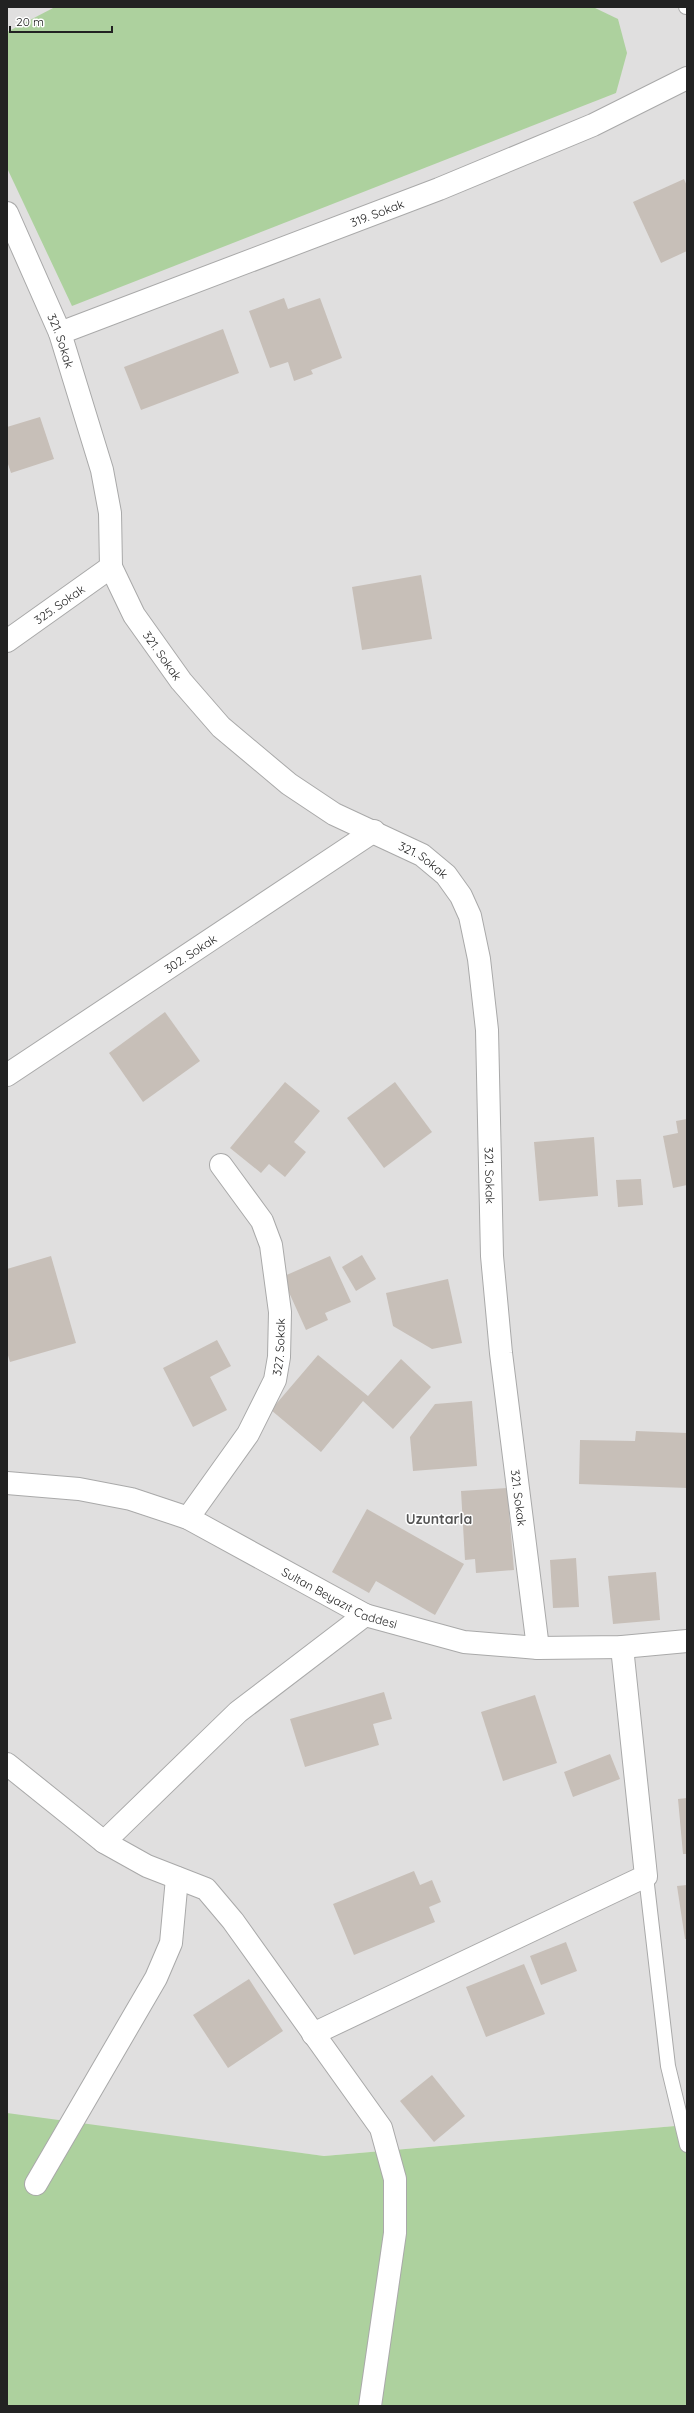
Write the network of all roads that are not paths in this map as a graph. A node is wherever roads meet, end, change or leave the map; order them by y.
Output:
1 (687, 78) edge
2 (7, 213) edge
3 (60, 333) junction
4 (111, 567) junction
5 (7, 641) edge
6 (374, 831) junction
7 (7, 1075) edge
8 (221, 1165) dead end
9 (7, 1484) edge
10 (188, 1518) junction
11 (365, 1615) junction
12 (687, 1641) edge
13 (622, 1647) junction
14 (538, 1648) junction
15 (7, 1764) edge
16 (104, 1842) junction
17 (646, 1876) junction
18 (178, 1878) junction
19 (313, 2034) junction
20 (687, 2145) edge
21 (36, 2184) dead end
22 (370, 2406) edge

1 - 3 street, 319. Sokak
2 - 3 street, 321. Sokak
3 - 4 street, 321. Sokak
4 - 5 street, 325. Sokak
4 - 6 street, 321. Sokak
6 - 7 street, 302. Sokak
6 - 14 street, 321. Sokak
8 - 10 street, 327. Sokak
9 - 10 street, Sultan Beyazıt Caddesi
10 - 11 street, Sultan Beyazıt Caddesi
11 - 14 street, Sultan Beyazıt Caddesi
11 - 16 street
12 - 13 street, Sultan Beyazıt Caddesi
13 - 14 street, Sultan Beyazıt Caddesi
13 - 17 street
15 - 16 street
16 - 18 street
17 - 19 street
17 - 20 lane
18 - 19 street
18 - 21 street
19 - 22 street

